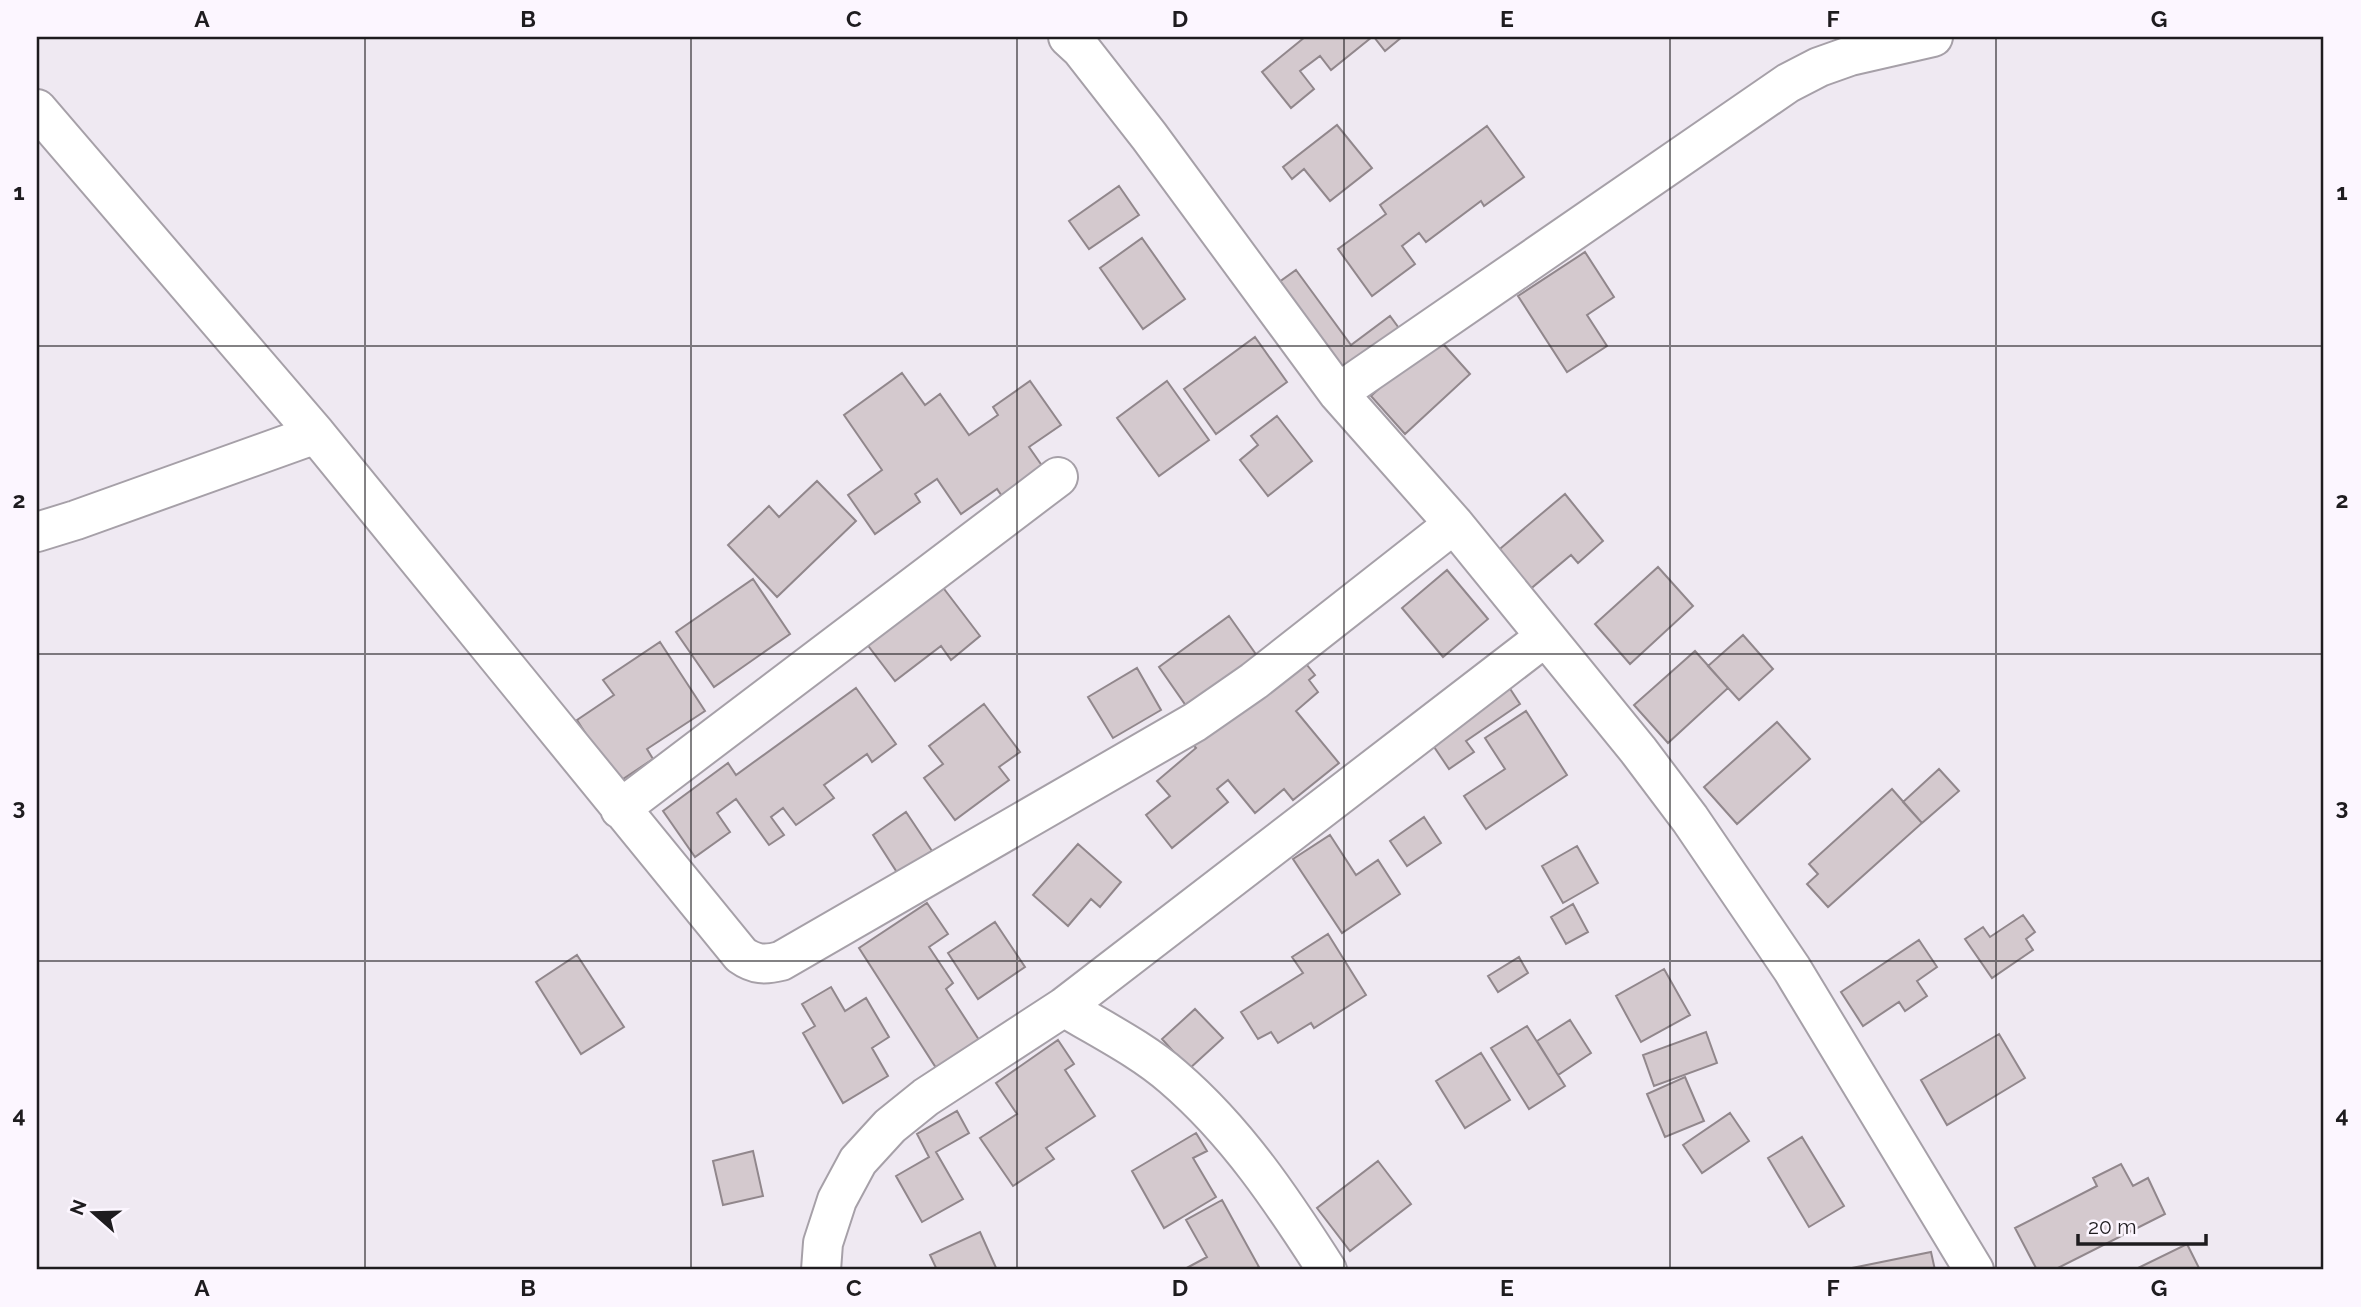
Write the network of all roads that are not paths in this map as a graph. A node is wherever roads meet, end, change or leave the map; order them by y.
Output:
1 (1068, 37) edge
2 (1933, 37) edge
3 (37, 109) edge
4 (1338, 393) junction
5 (316, 434) junction
6 (1058, 477) dead end
7 (1454, 524) junction
8 (37, 532) edge
9 (1545, 636) junction
10 (620, 808) junction
11 (1064, 1007) junction
12 (821, 1270) edge
13 (1327, 1270) edge
14 (1974, 1270) edge

1 - 4 street
2 - 4 street
3 - 5 street
4 - 7 street
5 - 8 street
5 - 10 street
6 - 10 street
7 - 9 street
7 - 10 street
9 - 11 street
9 - 14 street
11 - 12 street
11 - 13 street

